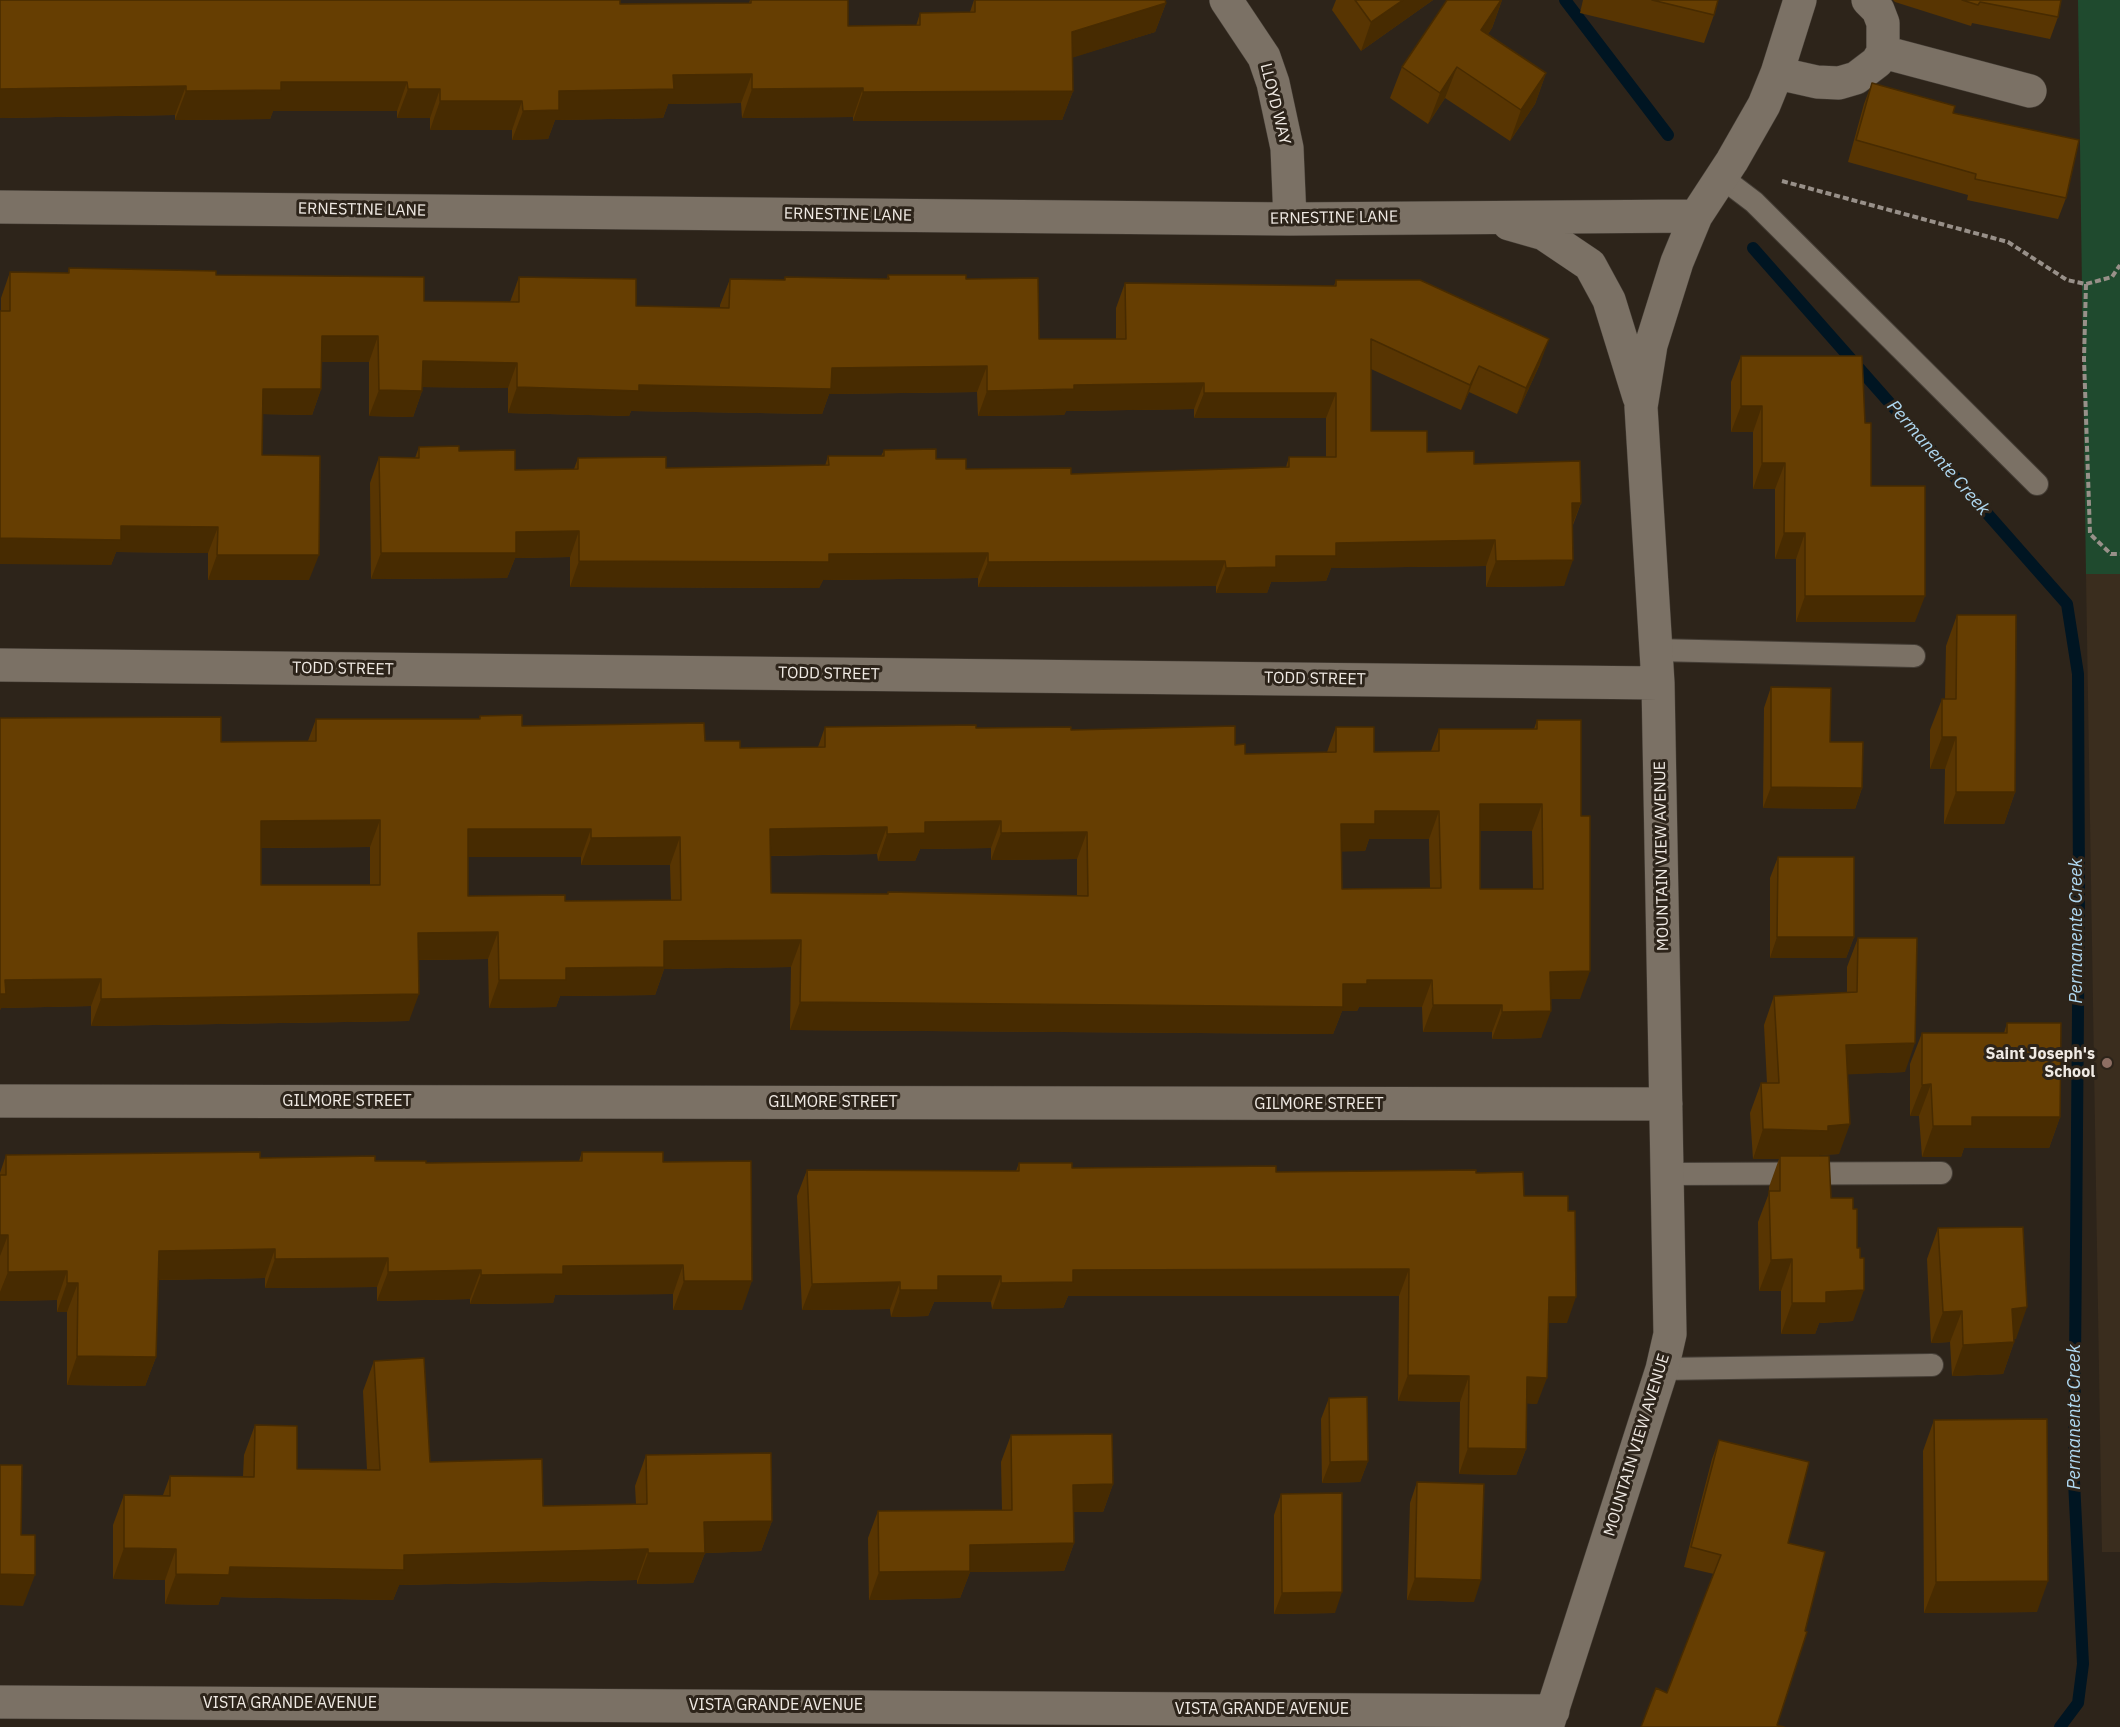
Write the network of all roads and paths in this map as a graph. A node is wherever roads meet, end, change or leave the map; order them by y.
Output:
1 (1226, 0) edge
2 (1800, 0) edge
3 (1868, 0) edge
4 (1882, 52) junction
5 (1777, 73) junction
6 (2030, 92) dead end
7 (1721, 177) junction
8 (1770, 178) dead end
9 (0, 207) edge
10 (1485, 216) junction
11 (1696, 216) junction
12 (1290, 219) junction
13 (2120, 265) edge
14 (2086, 284) junction
15 (1641, 407) junction
16 (2037, 484) dead end
17 (2120, 554) edge
18 (1656, 651) junction
19 (1914, 656) dead end
20 (0, 665) edge
21 (1658, 683) junction
22 (0, 1101) edge
23 (1666, 1104) junction
24 (1941, 1173) dead end
25 (1667, 1174) junction
26 (1932, 1365) dead end
27 (1662, 1369) junction
28 (0, 1702) edge
29 (1550, 1719) edge

1 - 12 street, LLOYD WAY
2 - 5 street, MOUNTAIN VIEW AVENUE
3 - 4 street
4 - 5 street
4 - 6 street
5 - 7 street, MOUNTAIN VIEW AVENUE
7 - 11 street, MOUNTAIN VIEW AVENUE
7 - 16 lane
8 - 14 path
9 - 12 street, ERNESTINE LANE
10 - 11 street, ERNESTINE LANE
10 - 12 street, ERNESTINE LANE
10 - 15 street
11 - 15 street, MOUNTAIN VIEW AVENUE
13 - 14 path
14 - 17 path
15 - 18 street, MOUNTAIN VIEW AVENUE
18 - 19 lane
18 - 21 street, MOUNTAIN VIEW AVENUE
20 - 21 street, TODD STREET
21 - 23 street, MOUNTAIN VIEW AVENUE
22 - 23 street, GILMORE STREET
23 - 25 street, MOUNTAIN VIEW AVENUE
24 - 25 lane
25 - 27 street, MOUNTAIN VIEW AVENUE
26 - 27 lane
27 - 29 street, MOUNTAIN VIEW AVENUE
28 - 29 street, VISTA GRANDE AVENUE

